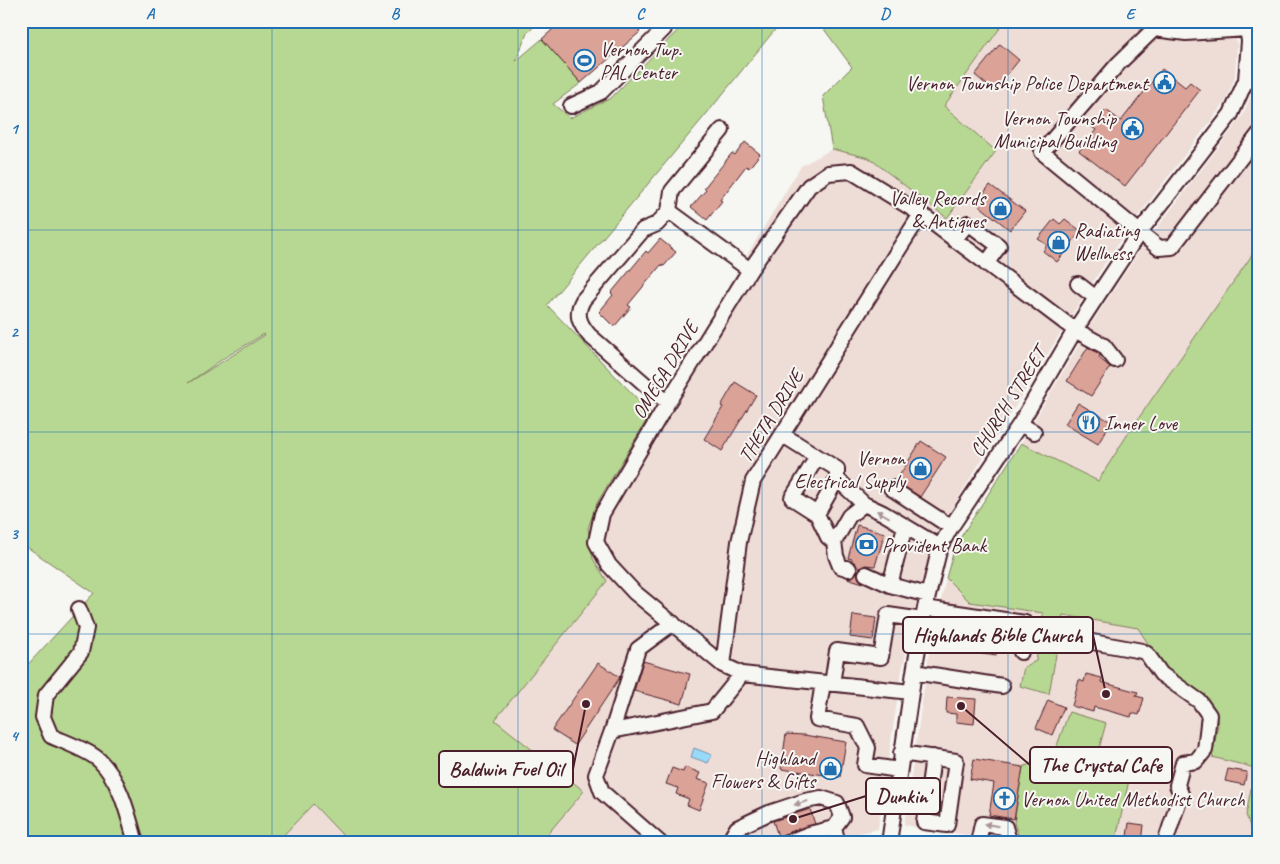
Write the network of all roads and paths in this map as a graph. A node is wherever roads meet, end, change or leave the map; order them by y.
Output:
1 (665, 21) edge
2 (1151, 25) edge
3 (1247, 25) edge
4 (1259, 70) edge
5 (1246, 80) junction
6 (571, 106) dead end
7 (722, 130) dead end
8 (1259, 134) edge
9 (668, 211) junction
10 (921, 214) junction
11 (1139, 233) junction
12 (954, 240) junction
13 (986, 264) junction
14 (750, 270) junction
15 (1078, 284) dead end
16 (1096, 298) junction
17 (1075, 330) junction
18 (1115, 360) dead end
19 (668, 402) junction
20 (1020, 424) junction
21 (1034, 432) dead end
22 (783, 435) junction
23 (817, 457) junction
24 (837, 479) junction
25 (890, 488) dead end
26 (864, 504) junction
27 (817, 514) junction
28 (905, 526) junction
29 (951, 527) junction
30 (834, 542) junction
31 (940, 548) junction
32 (849, 569) dead end
33 (866, 574) dead end
34 (890, 585) junction
35 (925, 608) junction
36 (79, 609) dead end
37 (672, 623) junction
38 (1076, 639) dead end
39 (1021, 652) dead end
40 (723, 664) junction
41 (914, 672) junction
42 (742, 674) junction
43 (827, 683) junction
44 (1002, 686) dead end
45 (910, 692) junction
46 (612, 732) junction
47 (901, 752) junction
48 (934, 758) junction
49 (899, 770) junction
50 (834, 828) junction
51 (136, 843) edge
52 (660, 843) edge
53 (732, 843) edge
54 (786, 843) edge
55 (838, 843) edge
56 (889, 843) edge
57 (978, 843) edge
58 (1007, 843) edge
59 (1166, 843) edge

1 - 6 street
2 - 3 street
2 - 11 street
3 - 5 street, CHURCH STREET
4 - 5 street
5 - 11 street, CHURCH STREET
7 - 9 street
8 - 11 street
9 - 14 street
9 - 19 street
10 - 12 street, OMEGA DRIVE
10 - 14 street, OMEGA DRIVE
10 - 22 street, THETA DRIVE
11 - 16 street, CHURCH STREET
12 - 13 street, OMEGA DRIVE
12 - 13 street
13 - 17 street, OMEGA DRIVE
14 - 19 street, OMEGA DRIVE
15 - 16 street
16 - 17 street, CHURCH STREET
17 - 18 street, OMEGA DRIVE
17 - 20 street, CHURCH STREET
19 - 37 street, OMEGA DRIVE
20 - 21 street
20 - 29 street, CHURCH STREET
22 - 23 street
22 - 40 street, THETA DRIVE
23 - 24 street
23 - 27 street
24 - 26 street
24 - 27 street
25 - 29 street
28 -> 26 street
26 - 30 street
27 - 30 street
28 - 31 street
28 - 34 street
29 - 31 street, CHURCH STREET
30 - 32 street
31 - 35 street, CHURCH STREET
33 - 34 street
34 - 35 street
35 - 39 street
35 - 41 street, CHURCH STREET
35 - 43 street
36 - 51 street
37 - 40 street, OMEGA DRIVE
37 - 46 street
38 - 59 street
40 - 42 street, OMEGA DRIVE
41 - 44 street
41 - 45 street, CHURCH STREET
42 - 43 street, OMEGA DRIVE
42 - 46 street
43 - 45 street, OMEGA DRIVE
43 - 49 street
45 - 47 street, CHURCH STREET
46 - 52 street
47 - 48 street
47 - 49 street, CHURCH STREET
48 - 48 street
49 - 56 street, CHURCH STREET
50 -> 53 street
50 - 54 street
50 - 55 street
58 -> 57 street

